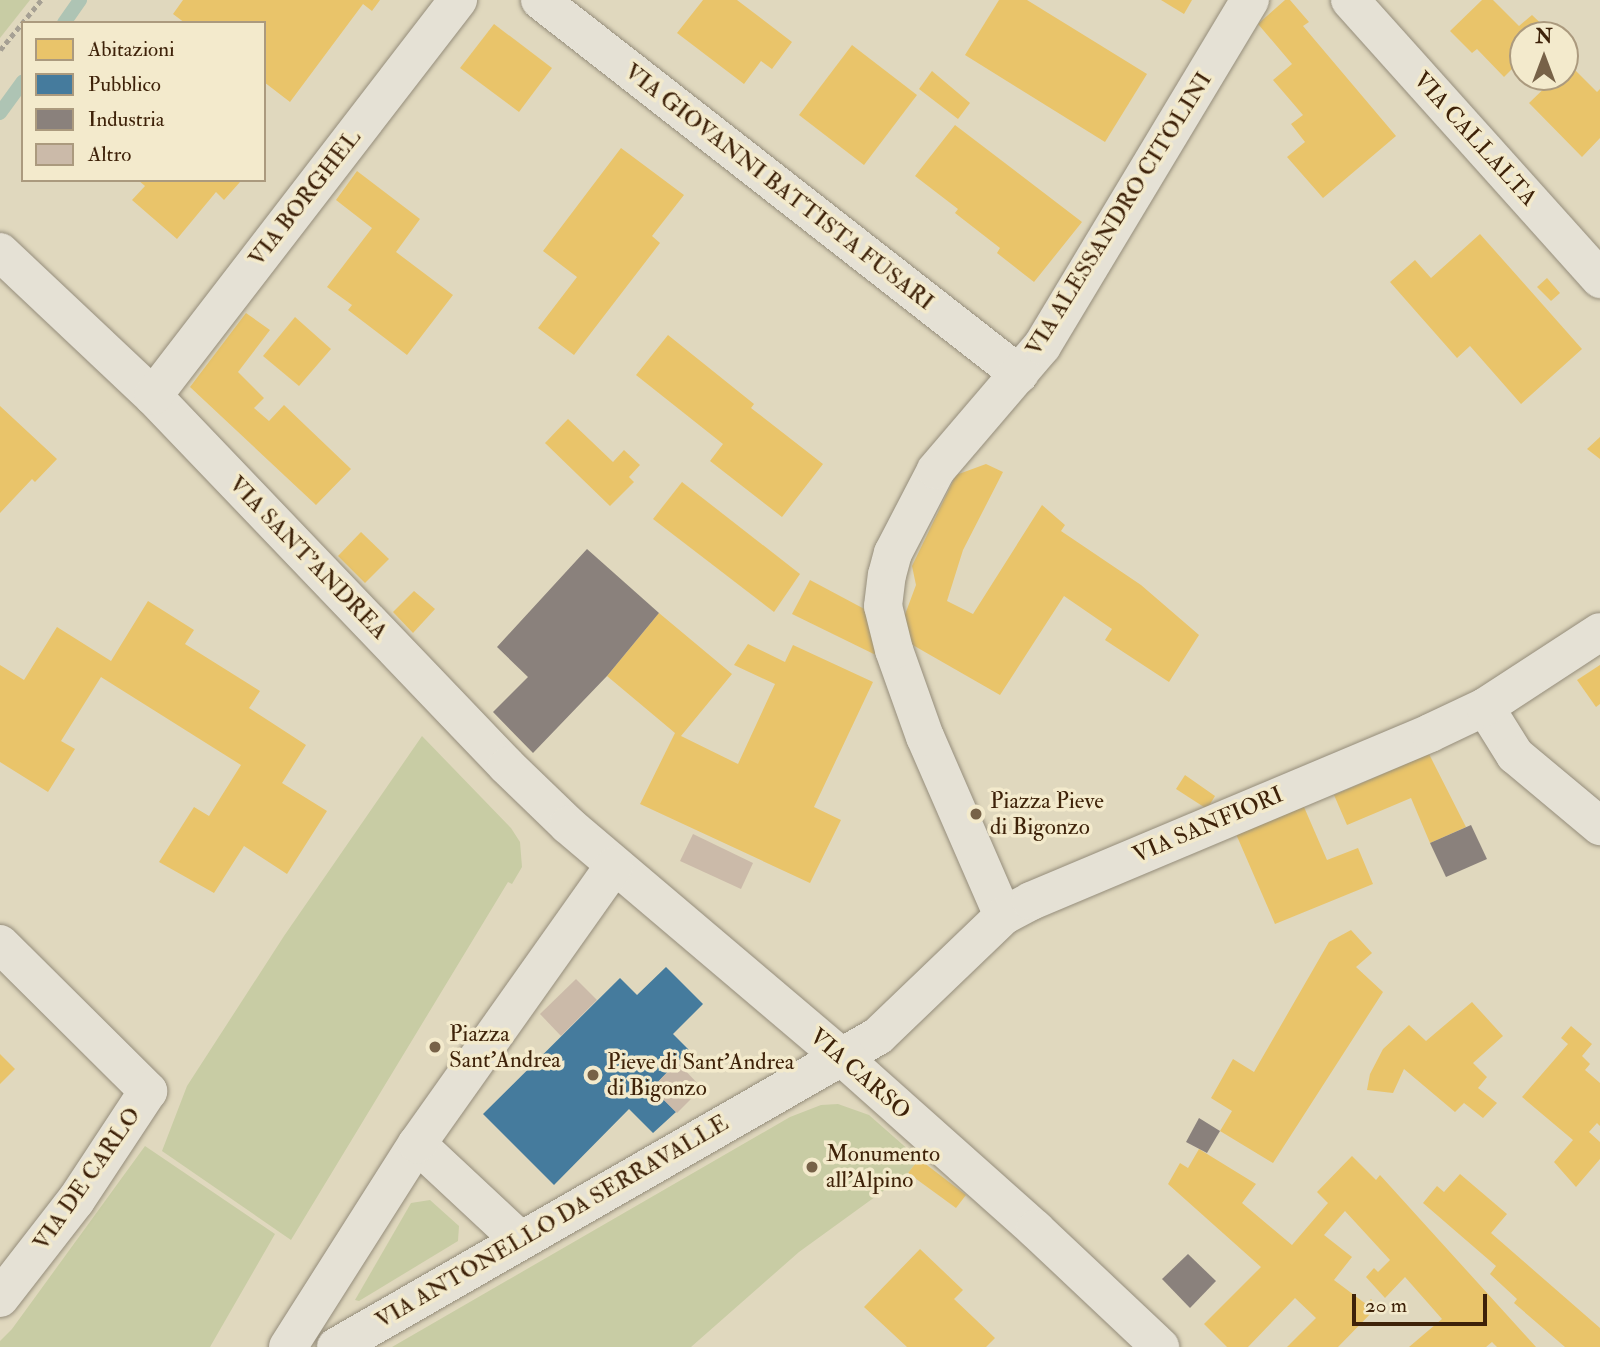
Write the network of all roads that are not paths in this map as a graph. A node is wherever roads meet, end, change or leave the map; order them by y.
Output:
1 (458, 0) edge
2 (540, 0) edge
3 (1250, 0) edge
4 (1350, 0) edge
5 (0, 252) edge
6 (1600, 279) edge
7 (1019, 374) junction
8 (153, 396) junction
9 (1600, 632) edge
10 (1485, 706) junction
11 (1600, 825) edge
12 (614, 866) junction
13 (1003, 916) junction
14 (0, 944) edge
15 (842, 1057) junction
16 (417, 1144) junction
17 (519, 1239) junction
18 (0, 1298) edge
19 (288, 1347) edge
20 (335, 1347) edge
21 (1160, 1347) edge

1 - 8 street, VIA BORGHEL
2 - 7 street, VIA GIOVANNI BATTISTA FUSARI
3 - 7 street, VIA ALESSANDRO CITOLINI
4 - 6 street, VIA CALLALTA
5 - 8 street, VIA SANT'ANDREA
7 - 13 street, VIA ALESSANDRO CITOLINI
8 - 12 street, VIA SANT'ANDREA
9 - 10 street, VIA SANFIORI
10 - 11 street
10 - 13 street, VIA SANFIORI
12 - 15 street, VIA CARSO
12 - 16 street
13 - 15 street, VIA SANFIORI
14 - 18 street, VIA DE CARLO
15 - 17 street, VIA ANTONELLO DA SERRAVALLE
15 - 21 street, VIA CARSO
16 - 17 street
16 - 19 street
17 - 20 street, VIA ANTONELLO DA SERRAVALLE

